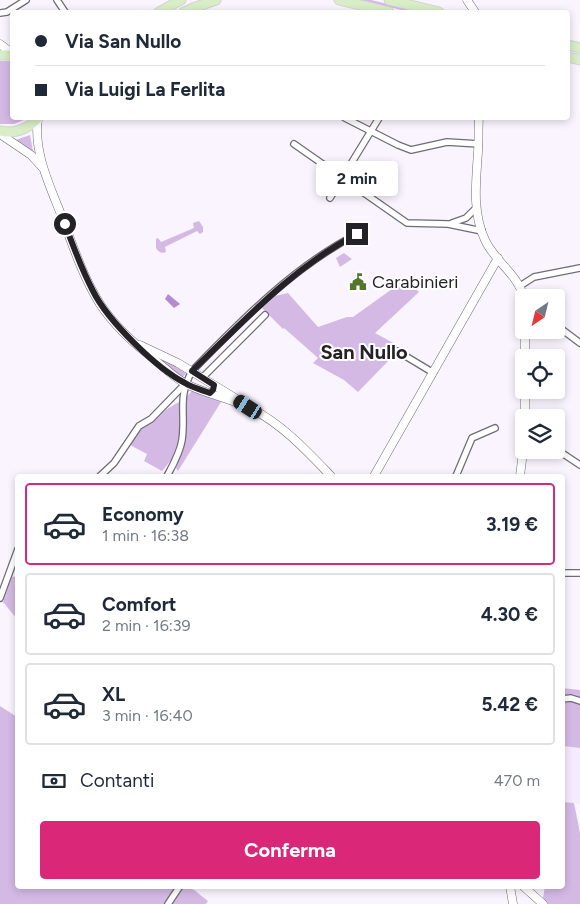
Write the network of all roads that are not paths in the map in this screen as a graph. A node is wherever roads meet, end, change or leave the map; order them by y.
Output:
1 (26, 0) edge
2 (181, 0) edge
3 (216, 0) edge
4 (339, 0) edge
5 (389, 0) edge
6 (10, 10) edge
7 (163, 10) edge
8 (188, 10) edge
9 (381, 10) edge
10 (431, 10) edge
11 (0, 44) edge
12 (10, 52) edge
13 (36, 120) edge
14 (38, 120) edge
15 (349, 120) edge
16 (378, 120) edge
17 (479, 120) edge
18 (371, 131) junction
19 (0, 133) edge
20 (294, 144) dead end
21 (478, 144) junction
22 (45, 170) junction
23 (343, 178) junction
24 (330, 198) dead end
25 (477, 207) junction
26 (479, 219) junction
27 (460, 220) junction
28 (448, 224) junction
29 (482, 231) junction
30 (357, 234) dead end
31 (498, 258) junction
32 (580, 268) edge
33 (520, 286) junction
34 (521, 289) edge
35 (265, 315) dead end
36 (565, 332) edge
37 (134, 342) junction
38 (580, 343) edge
39 (396, 351) dead end
40 (192, 371) junction
41 (432, 372) junction
42 (202, 378) junction
43 (186, 384) junction
44 (214, 385) junction
45 (210, 393) junction
46 (248, 407) junction
47 (495, 428) dead end
48 (565, 455) edge
49 (522, 459) edge
50 (580, 465) edge
51 (102, 474) edge
52 (169, 474) edge
53 (329, 474) edge
54 (375, 474) edge
55 (457, 474) edge
56 (520, 474) edge
57 (14, 570) edge
58 (565, 573) edge
59 (580, 573) edge
60 (0, 598) edge
61 (565, 699) edge
62 (580, 701) edge
63 (178, 889) edge
64 (510, 889) edge
65 (526, 889) edge
66 (168, 904) edge
67 (513, 904) edge
68 (543, 904) edge

1 - 6 street
2 - 7 main road
3 - 8 main road
4 - 9 main road
5 - 10 main road
11 - 12 main road
13 - 19 main road
14 - 22 main road
15 - 18 street
16 - 18 street
17 - 21 main road
18 - 21 street
18 - 23 street
19 - 22 main road
20 - 23 street
21 - 25 main road
22 - 37 main road
23 - 24 street
23 - 28 street
25 - 26 main road
25 - 27 street
26 - 27 street
26 - 29 main road
27 - 28 street
28 - 29 street
29 - 31 main road
30 - 40 street
31 - 33 main road
31 - 41 main road
32 - 33 street
33 - 34 main road
35 - 42 street
36 - 38 street
37 - 40 main road
37 - 43 main road
39 - 41 street
40 - 42 main road
40 - 43 street
41 - 54 main road
42 - 44 main road
43 - 45 main road
43 - 51 street
43 - 52 street
44 - 45 street
44 - 46 main road
45 - 46 main road
46 - 53 main road
47 - 55 street
48 - 50 street
49 - 56 main road
57 - 60 street
58 - 59 street
61 - 62 street
63 - 66 street
64 - 67 main road
65 - 68 main road

